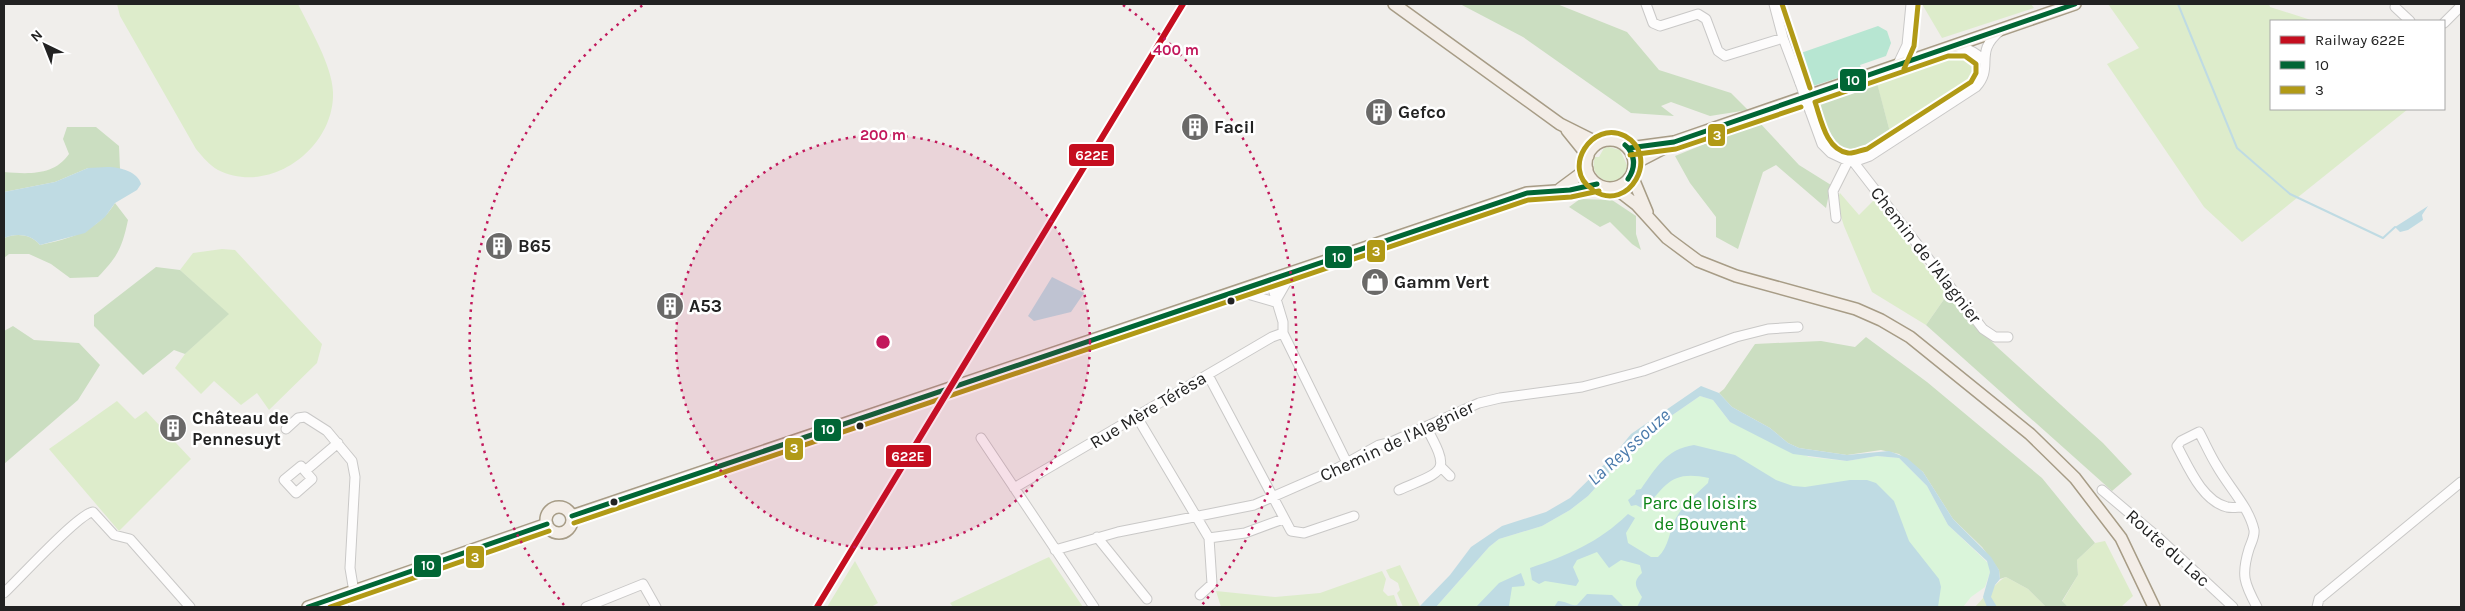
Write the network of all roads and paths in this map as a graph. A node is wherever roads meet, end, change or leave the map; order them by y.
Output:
1 (1394, 4) edge
2 (1646, 4) edge
3 (1774, 4) edge
4 (1911, 4) edge
5 (2075, 4) edge
6 (2461, 6) edge
7 (2395, 7) dead end
8 (2409, 20) edge
9 (2445, 22) edge
10 (2004, 28) junction
11 (1783, 38) junction
12 (1907, 45) junction
13 (1947, 48) junction
14 (1922, 57) junction
15 (1984, 61) junction
16 (1897, 66) junction
17 (1560, 124) junction
18 (1674, 142) junction
19 (1598, 143) junction
20 (1629, 148) junction
21 (1588, 156) junction
22 (1850, 160) junction
23 (1635, 163) junction
24 (1587, 169) junction
25 (1632, 176) junction
26 (1597, 184) junction
27 (1615, 188) junction
28 (1559, 190) junction
29 (1836, 218) dead end
30 (1653, 222) junction
31 (1298, 270) junction
32 (1270, 279) junction
33 (1236, 291) junction
34 (1276, 302) junction
35 (1798, 327) dead end
36 (1283, 333) junction
37 (2008, 337) dead end
38 (1208, 375) junction
39 (1137, 417) junction
40 (1426, 427) junction
41 (286, 428) dead end
42 (981, 438) dead end
43 (338, 443) junction
44 (1347, 463) junction
45 (1441, 467) junction
46 (305, 472) dead end
47 (1450, 476) dead end
48 (2461, 482) edge
49 (1014, 488) junction
50 (1399, 490) dead end
51 (2102, 490) dead end
52 (1273, 497) junction
53 (2243, 507) junction
54 (572, 516) junction
55 (1354, 516) dead end
56 (1197, 517) junction
57 (1283, 519) junction
58 (547, 524) junction
59 (1097, 537) junction
60 (1209, 538) junction
61 (1055, 550) junction
62 (354, 592) junction
63 (4, 593) edge
64 (1200, 595) dead end
65 (1147, 600) dead end
66 (340, 603) edge
67 (190, 607) edge
68 (308, 607) edge
69 (586, 607) edge
70 (656, 607) edge
71 (1094, 607) edge
72 (2154, 607) edge
73 (2233, 607) edge
74 (2257, 607) edge
75 (2317, 607) edge

1 - 17 main road
2 - 11 street
3 - 11 street
4 - 12 street
5 - 10 main road
6 - 9 street
7 - 8 street
10 - 13 main road
10 - 15 street
11 - 22 street, bridge
12 - 14 street
12 - 16 street
13 - 14 main road
13 - 15 street
14 - 16 main road
15 - 22 street
16 - 18 main road
17 - 19 main road
17 - 21 main road
18 - 20 main road
18 - 23 main road
19 - 20 main road
19 - 21 main road
20 - 23 main road
21 - 24 main road
22 - 29 street
22 - 37 street, Chemin de l'Alagnier
23 - 25 main road
24 - 26 main road
24 - 28 main road
25 - 27 main road
25 - 30 main road
26 - 27 main road
26 - 28 main road
27 - 30 main road
28 - 31 main road
30 - 72 main road
31 - 32 main road
31 - 34 street
32 - 33 main road
32 - 34 street
33 - 34 street
33 - 54 main road
34 - 36 street
35 - 40 street, Chemin de l'Alagnier
36 - 38 street, Rue Mère Térèsa
36 - 44 street
38 - 39 street, Rue Mère Térèsa
38 - 52 street
39 - 49 street, Rue Mère Térèsa
39 - 56 street
40 - 44 street, Chemin de l'Alagnier
40 - 45 street
41 - 43 street
42 - 49 street
43 - 46 street
43 - 62 street
44 - 52 street, Chemin de l'Alagnier
45 - 47 street
45 - 50 street
48 - 75 street
49 - 61 street
51 - 73 street, Route du Lac
52 - 56 street, Chemin de l'Alagnier
52 - 57 street
53 - 53 street
53 - 74 street
54 - 58 main road
54 - 58 main road
55 - 57 street
56 - 59 street, Chemin de l'Alagnier
56 - 60 street
57 - 60 street
58 - 62 main road
59 - 61 street, Chemin de l'Alagnier
59 - 65 street
60 - 64 street
61 - 71 street
62 - 66 main road
63 - 67 street
66 - 68 main road
69 - 70 street

